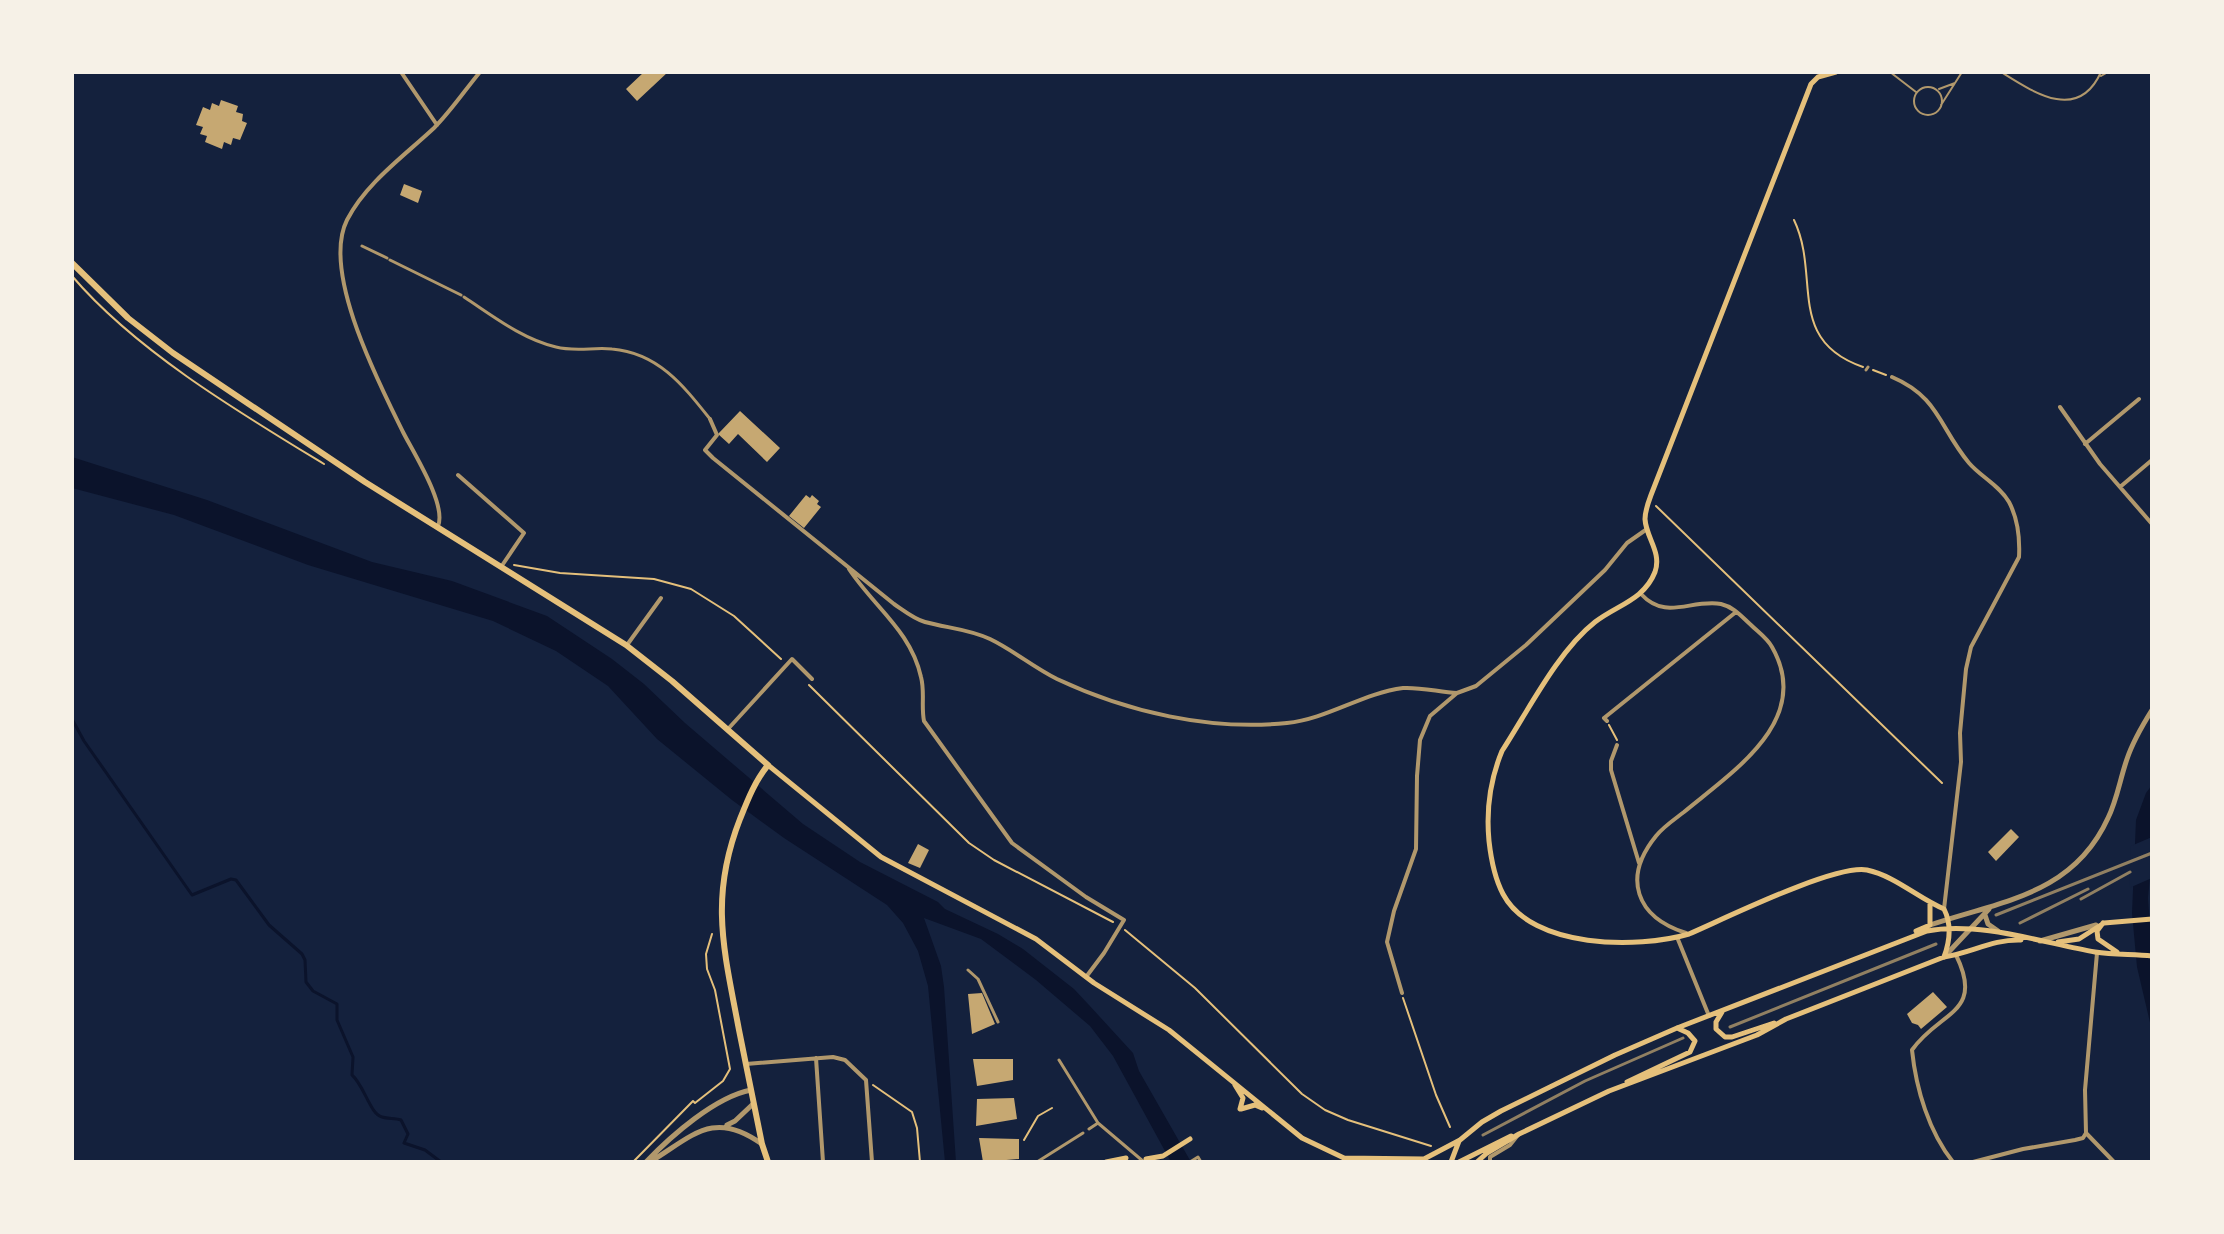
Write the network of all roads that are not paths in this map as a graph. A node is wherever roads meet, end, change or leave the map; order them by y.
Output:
1 (401, 72) edge
2 (480, 72) edge
3 (1836, 72) edge
4 (1890, 72) edge
5 (1962, 72) edge
6 (2001, 72) edge
7 (2108, 72) edge
8 (2101, 74) edge
9 (1956, 83) junction
10 (1936, 90) junction
11 (1917, 93) junction
12 (1940, 106) junction
13 (448, 110) junction
14 (454, 115) dead end
15 (437, 125) junction
16 (362, 246) dead end
17 (72, 263) edge
18 (1892, 377) road end
19 (2139, 399) dead end
20 (2060, 407) dead end
21 (710, 419) joint
22 (2085, 444) junction
23 (2152, 460) edge
24 (458, 475) dead end
25 (2120, 487) junction
26 (2152, 524) edge
27 (438, 526) junction
28 (1647, 529) junction
29 (846, 564) junction
30 (501, 567) junction
31 (1641, 594) junction
32 (661, 598) dead end
33 (1737, 611) junction
34 (626, 645) junction
35 (812, 679) dead end
36 (1457, 693) junction
37 (2152, 710) edge
38 (1607, 721) road end
39 (728, 729) junction
40 (1617, 745) road end
41 (768, 765) junction
42 (1639, 863) junction
43 (1930, 904) junction
44 (1989, 908) junction
45 (1944, 909) junction
46 (1985, 914) junction
47 (1948, 919) junction
48 (2152, 919) edge
49 (2104, 923) junction
50 (1930, 925) junction
51 (2096, 925) junction
52 (1949, 929) junction
53 (1969, 930) junction
54 (2003, 933) junction
55 (1689, 934) junction
56 (1677, 937) junction
57 (1901, 939) junction
58 (2036, 940) junction
59 (2053, 943) junction
60 (2097, 953) junction
61 (2118, 953) junction
62 (1956, 955) junction
63 (2152, 956) edge
64 (1944, 957) junction
65 (968, 970) dead end
66 (1086, 977) junction
67 (1402, 993) road end
68 (1722, 1011) junction
69 (1709, 1016) junction
70 (1786, 1019) junction
71 (998, 1022) dead end
72 (1677, 1028) junction
73 (816, 1058) junction
74 (1059, 1060) dead end
75 (746, 1064) junction
76 (1234, 1084) junction
77 (1619, 1087) junction
78 (751, 1090) junction
79 (753, 1104) junction
80 (1263, 1108) junction
81 (1098, 1123) junction
82 (722, 1127) junction
83 (1089, 1129) dead end
84 (1083, 1133) dead end
85 (2086, 1133) junction
86 (1519, 1134) junction
87 (1460, 1140) junction
88 (1187, 1141) dead end
89 (762, 1144) junction
90 (1145, 1151) dead end
91 (1126, 1158) dead end
92 (1350, 1159) junction
93 (1146, 1160) edge
94 (648, 1162) edge
95 (768, 1162) edge
96 (823, 1162) edge
97 (872, 1162) edge
98 (1037, 1162) edge
99 (1106, 1162) edge
100 (1190, 1162) edge
101 (1201, 1162) edge
102 (1361, 1162) edge
103 (1451, 1162) edge
104 (1459, 1162) edge
105 (1477, 1162) edge
106 (1490, 1162) edge
107 (1953, 1162) edge
108 (1973, 1162) edge
109 (2114, 1162) edge

1 - 15 street
2 - 13 street
3 - 28 main road
4 - 11 lane
5 - 9 lane
6 - 8 lane
7 - 8 lane
9 - 10 lane
9 - 12 lane
10 - 11 lane
10 - 12 lane
11 - 12 lane
13 - 14 street
13 - 15 street
15 - 27 street
16 - 21 street
17 - 27 main road
18 - 45 street
19 - 22 street
20 - 22 street
21 - 29 street
22 - 25 street
23 - 25 street
24 - 30 street
25 - 26 street
27 - 30 main road
28 - 31 main road
28 - 36 street
29 - 36 street
29 - 66 street
30 - 34 main road
31 - 33 street
31 - 56 main road
32 - 34 street
33 - 38 street
33 - 42 street
34 - 39 main road
35 - 39 street
36 - 67 street
37 - 44 street
39 - 41 main road
40 - 42 street
41 - 66 main road
41 - 75 main road
42 - 55 street
43 - 45 main road
43 - 50 main road
43 - 55 main road
44 - 46 street
44 - 47 street
45 - 47 main road
46 - 53 street
46 - 54 street
47 - 50 street
47 - 52 main road
48 - 49 main road
49 - 51 main road
49 - 61 main road
50 - 57 main road
51 - 58 street
51 - 59 main road
52 - 53 main road
52 - 57 main road
52 - 64 main road
53 - 54 main road
53 - 64 street
54 - 58 main road
55 - 56 main road
56 - 69 street
57 - 68 main road
58 - 59 main road
58 - 62 main road
59 - 60 main road
60 - 61 main road
60 - 85 street
61 - 63 main road
62 - 64 main road
62 - 107 street
64 - 70 main road
65 - 71 street
66 - 76 main road
68 - 69 main road
68 - 70 main road
69 - 72 main road
70 - 77 main road
72 - 77 main road
72 - 87 main road
73 - 75 street
73 - 96 street
73 - 97 street
74 - 81 street
75 - 78 main road
76 - 80 main road
76 - 80 main road
77 - 86 main road
78 - 79 main road
78 - 94 street
79 - 82 street
79 - 89 main road
80 - 92 main road
81 - 83 street
81 - 93 street
82 - 89 street
82 - 94 street
84 - 98 street
85 - 108 street
85 - 109 street
86 - 104 main road
86 - 105 main road
86 - 106 street
87 - 92 main road
87 - 103 main road
88 - 93 main road
89 - 95 main road
90 - 93 street
91 - 99 main road
92 - 102 main road
100 - 101 street

